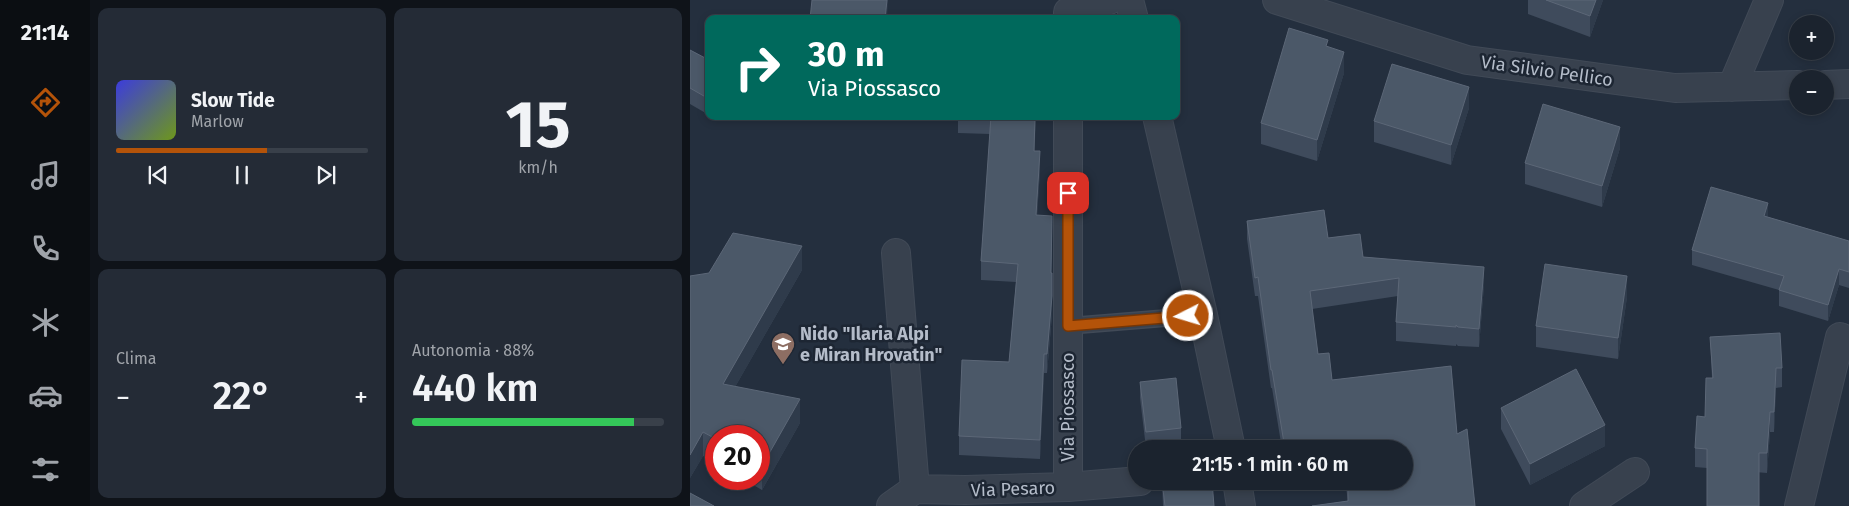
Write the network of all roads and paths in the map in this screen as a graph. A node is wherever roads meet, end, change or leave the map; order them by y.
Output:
1 (1109, 0) edge
2 (1129, 0) edge
3 (1277, 0) edge
4 (1769, 0) edge
5 (1068, 15) edge
6 (1133, 15) edge
7 (1834, 84) edge
8 (1849, 84) edge
9 (1789, 85) edge
10 (1732, 87) junction
11 (1068, 120) edge
12 (1158, 120) edge
13 (896, 254) dead end
14 (1203, 315) junction
15 (1068, 326) junction
16 (1849, 341) edge
17 (1229, 440) edge
18 (1636, 472) dead end
19 (1128, 482) edge
20 (1068, 487) junction
21 (915, 489) junction
22 (1238, 490) edge
23 (969, 498) edge
24 (891, 506) edge
25 (1241, 506) edge
26 (1584, 506) edge
27 (1799, 506) edge

1 - 5 street
2 - 6 street
3 - 10 street, Via Silvio Pellico
4 - 10 street
7 - 8 street
9 - 10 street, Via Silvio Pellico
11 - 15 street, Via Piossasco
12 - 14 street
13 - 21 street
14 - 15 lane
14 - 17 street
15 - 20 street, Via Piossasco
16 - 27 street
18 - 26 street
19 - 20 street, Via Pesaro
20 - 23 street, Via Pesaro
21 - 23 street, Via Pesaro
21 - 24 street
22 - 25 street

